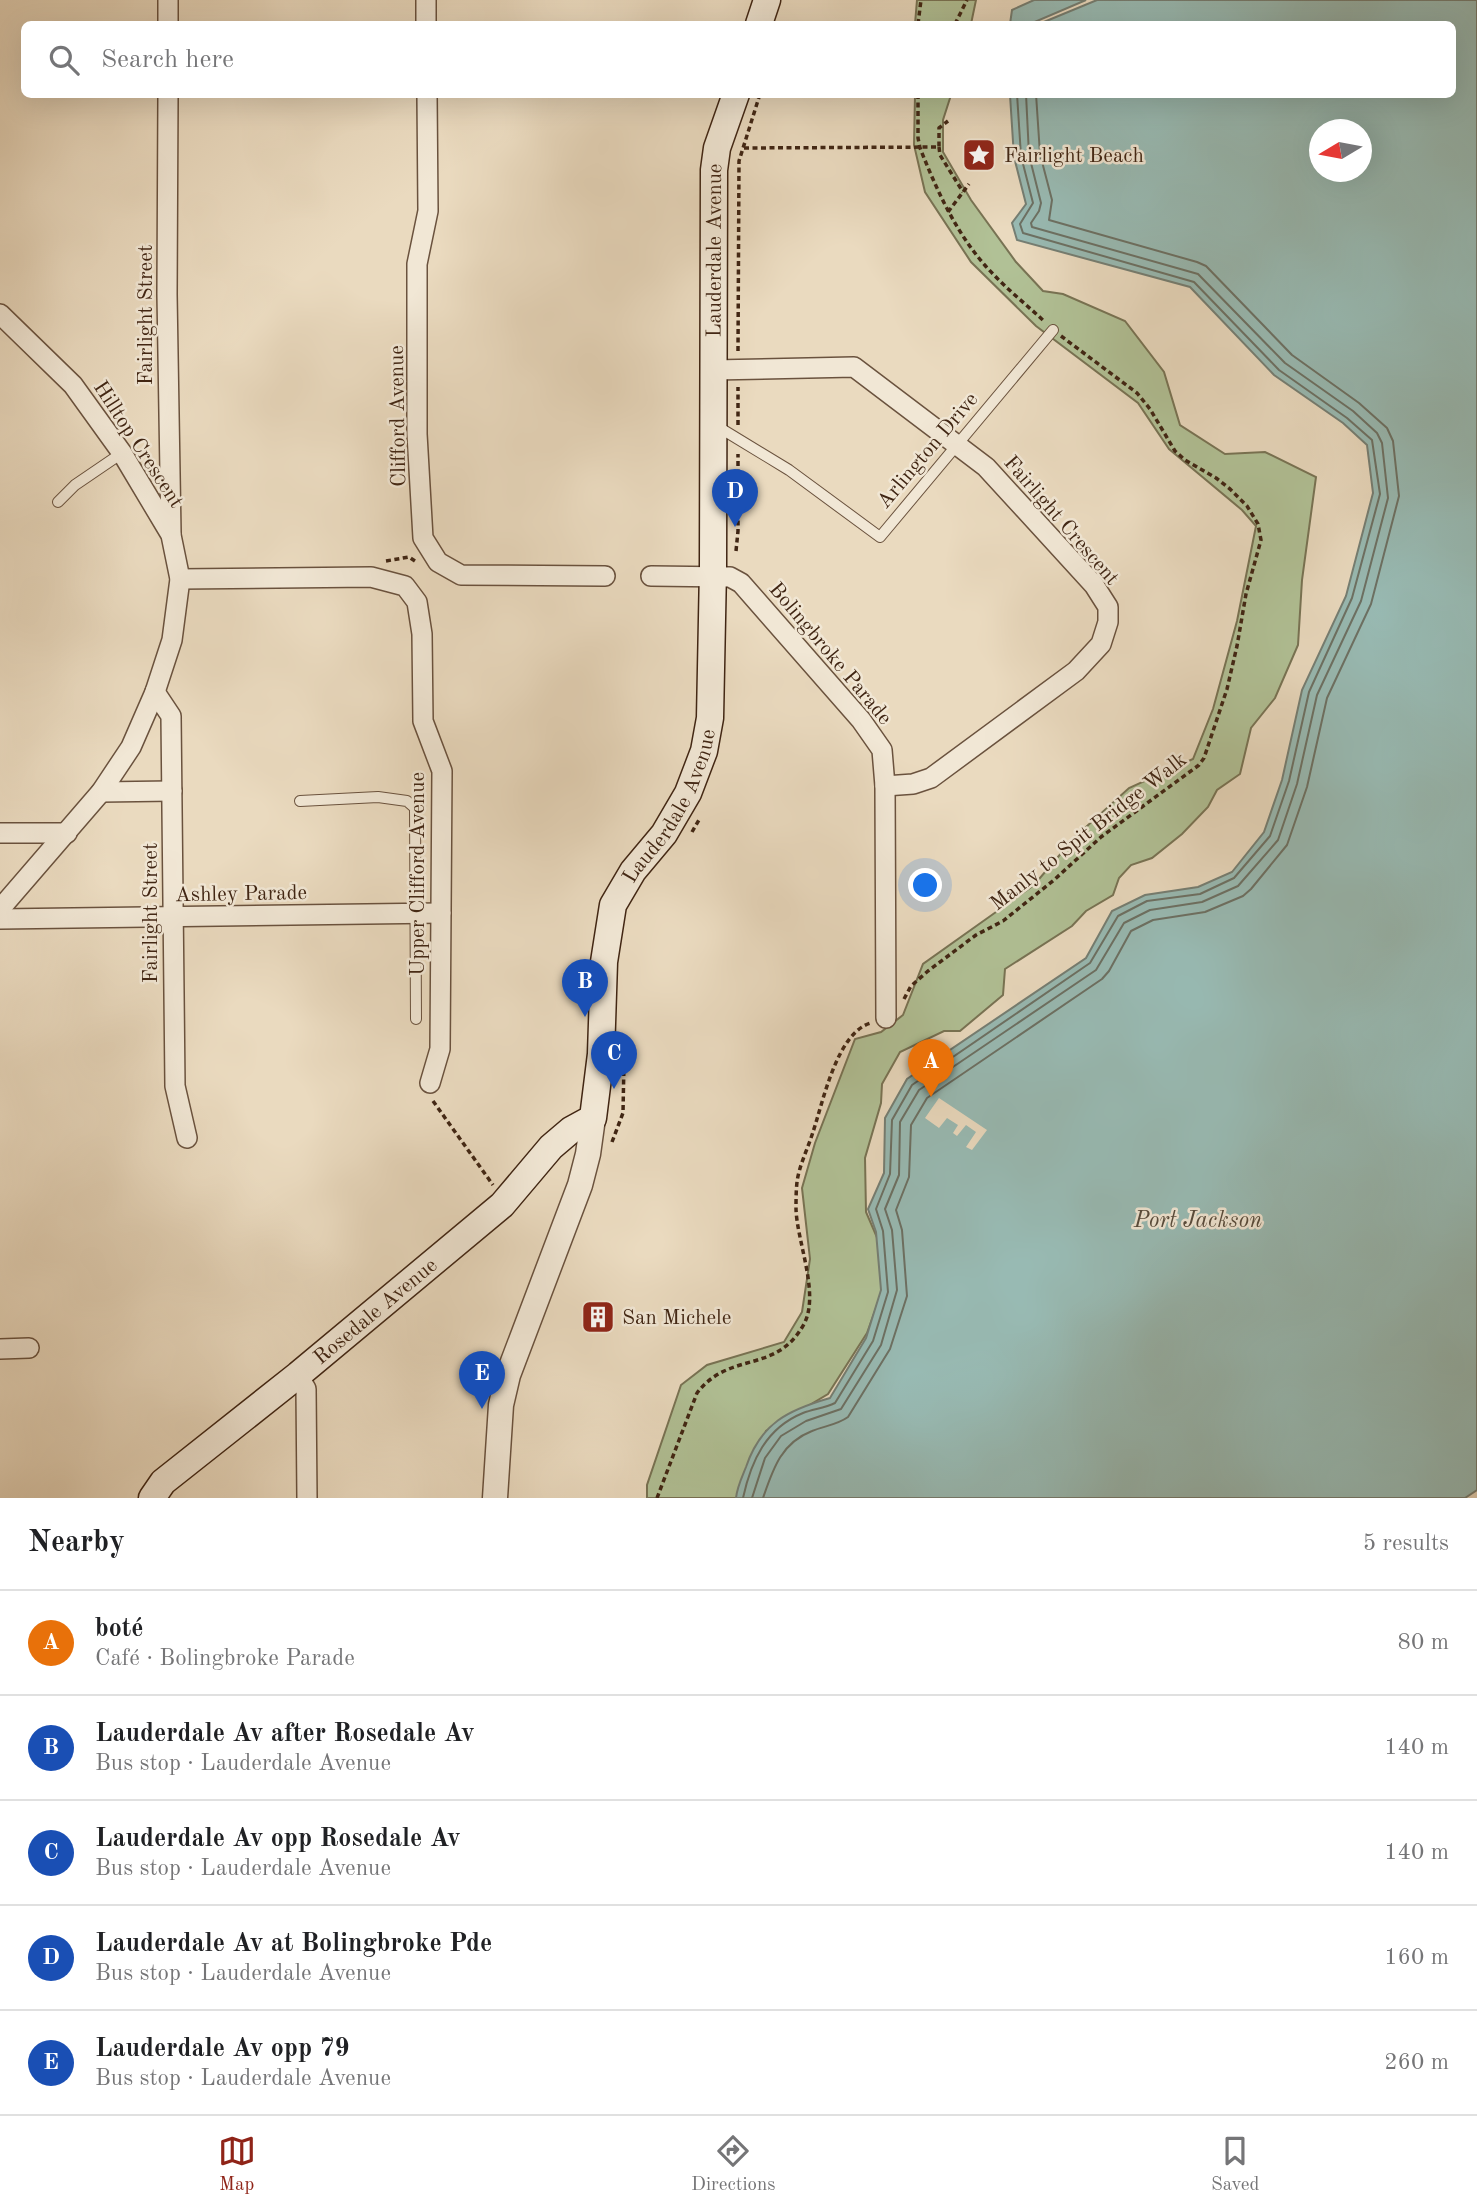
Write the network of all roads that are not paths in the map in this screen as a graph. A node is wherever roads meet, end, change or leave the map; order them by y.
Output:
1 (168, 0) edge
2 (426, 0) edge
3 (168, 21) edge
4 (426, 21) edge
5 (168, 98) edge
6 (426, 98) edge
7 (736, 98) edge
8 (0, 314) edge
9 (1053, 330) road end
10 (713, 370) junction
11 (726, 424) junction
12 (956, 446) junction
13 (122, 453) junction
14 (58, 502) dead end
15 (171, 534) junction
16 (605, 576) dead end
17 (651, 576) dead end
18 (713, 576) junction
19 (180, 579) junction
20 (155, 692) junction
21 (885, 786) junction
22 (101, 792) junction
23 (172, 792) junction
24 (300, 801) dead end
25 (0, 833) edge
26 (67, 833) junction
27 (0, 909) edge
28 (442, 912) junction
29 (416, 913) junction
30 (173, 917) junction
31 (0, 919) edge
32 (886, 1018) road end
33 (416, 1020) dead end
34 (430, 1083) road end
35 (593, 1118) junction
36 (187, 1138) dead end
37 (29, 1348) dead end
38 (0, 1349) edge
39 (298, 1375) junction
40 (152, 1498) edge
41 (307, 1498) edge
42 (495, 1498) edge

1 - 3 street
2 - 4 street
5 - 15 street, Fairlight Street
6 - 16 street, Clifford Avenue
7 - 10 main road, Lauderdale Avenue
8 - 13 street, Hilltop Crescent
9 - 12 lane, Arlington Drive
10 - 11 main road, Lauderdale Avenue
10 - 12 street, Fairlight Crescent
11 - 12 lane, Arlington Drive
11 - 18 main road, Lauderdale Avenue
12 - 21 street, Fairlight Crescent
13 - 14 lane
13 - 15 street, Hilltop Crescent
15 - 19 street, Hilltop Crescent
17 - 18 street, Bolingbroke Parade
18 - 21 street, Bolingbroke Parade
18 - 35 main road, Lauderdale Avenue
19 - 20 street, Hilltop Crescent
19 - 28 street, Upper Clifford Avenue
20 - 22 street, Hilltop Crescent
20 - 23 street, Fairlight Street
21 - 32 street, Bolingbroke Parade
22 - 23 street
22 - 26 street, Hilltop Crescent
23 - 30 street, Fairlight Street
24 - 29 lane
25 - 26 street
26 - 27 street, Hilltop Crescent
28 - 29 street, Ashley Parade
28 - 34 street, Upper Clifford Avenue
29 - 30 street, Ashley Parade
29 - 33 lane
30 - 31 street, Ashley Parade
30 - 36 street, Fairlight Street
35 - 39 main road, Rosedale Avenue
35 - 42 street, Lauderdale Avenue
37 - 38 street
39 - 40 main road, Rosedale Avenue
39 - 41 street

